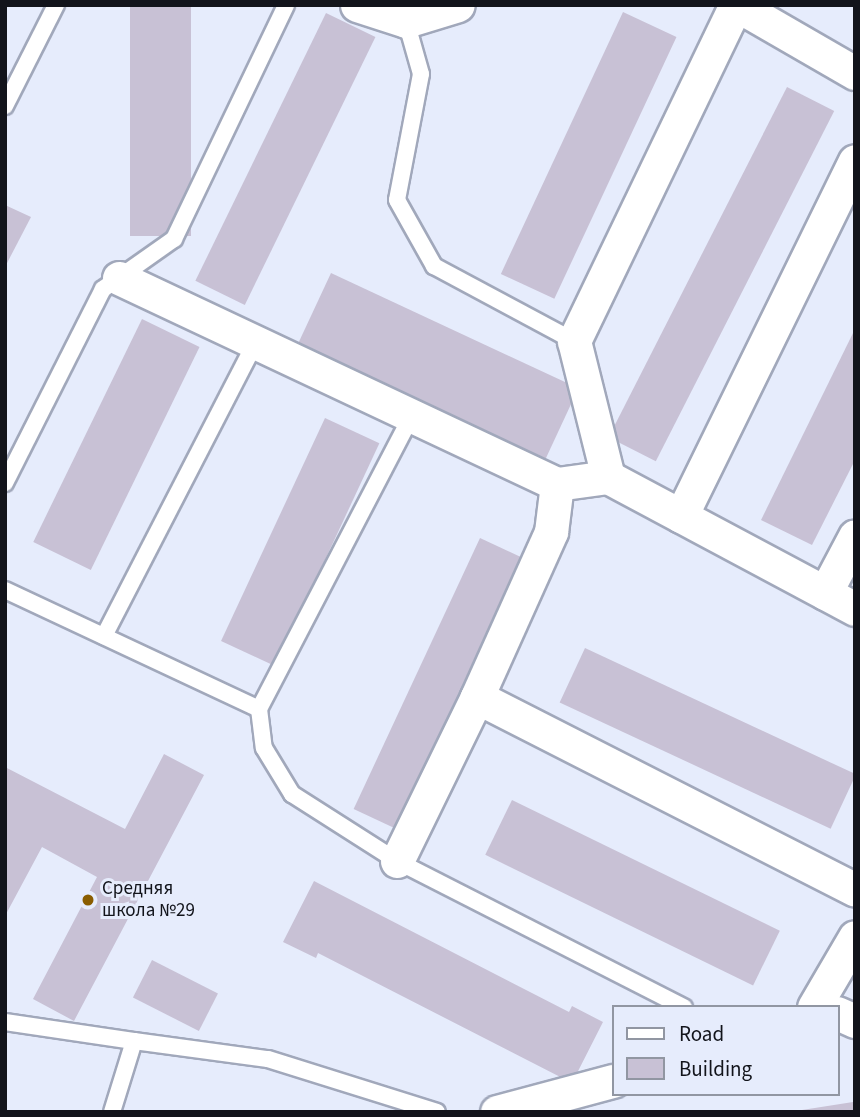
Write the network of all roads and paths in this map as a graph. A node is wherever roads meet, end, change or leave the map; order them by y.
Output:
1 (56, 5) edge
2 (286, 5) edge
3 (357, 5) edge
4 (458, 5) edge
5 (736, 5) edge
6 (406, 21) junction
7 (855, 73) edge
8 (5, 106) edge
9 (855, 162) edge
10 (118, 278) junction
11 (574, 341) junction
12 (256, 342) junction
13 (412, 415) junction
14 (608, 477) junction
15 (5, 483) edge
16 (558, 484) junction
17 (681, 516) junction
18 (855, 536) edge
19 (5, 590) edge
20 (825, 593) junction
21 (855, 609) edge
22 (104, 636) junction
23 (477, 697) junction
24 (259, 709) junction
25 (397, 861) junction
26 (855, 890) edge
27 (855, 937) edge
28 (680, 1005) edge
29 (825, 1005) edge
30 (5, 1022) edge
31 (134, 1041) junction
32 (612, 1081) edge
33 (112, 1112) edge
34 (437, 1112) edge
35 (498, 1112) edge

1 - 8 lane
2 - 10 lane
3 - 6 street
4 - 6 street
5 - 7 street
5 - 11 street
6 - 11 lane
9 - 17 street
10 - 12 street
10 - 15 lane
11 - 14 street
12 - 13 street
12 - 22 lane
13 - 16 street
13 - 24 lane
14 - 16 street
14 - 17 street
16 - 23 street
17 - 20 street
18 - 20 street
19 - 22 lane
20 - 21 street
22 - 24 lane
23 - 25 street
23 - 26 street
24 - 25 lane
25 - 28 lane
27 - 29 street
30 - 31 lane
31 - 33 lane
31 - 34 lane
32 - 35 street

